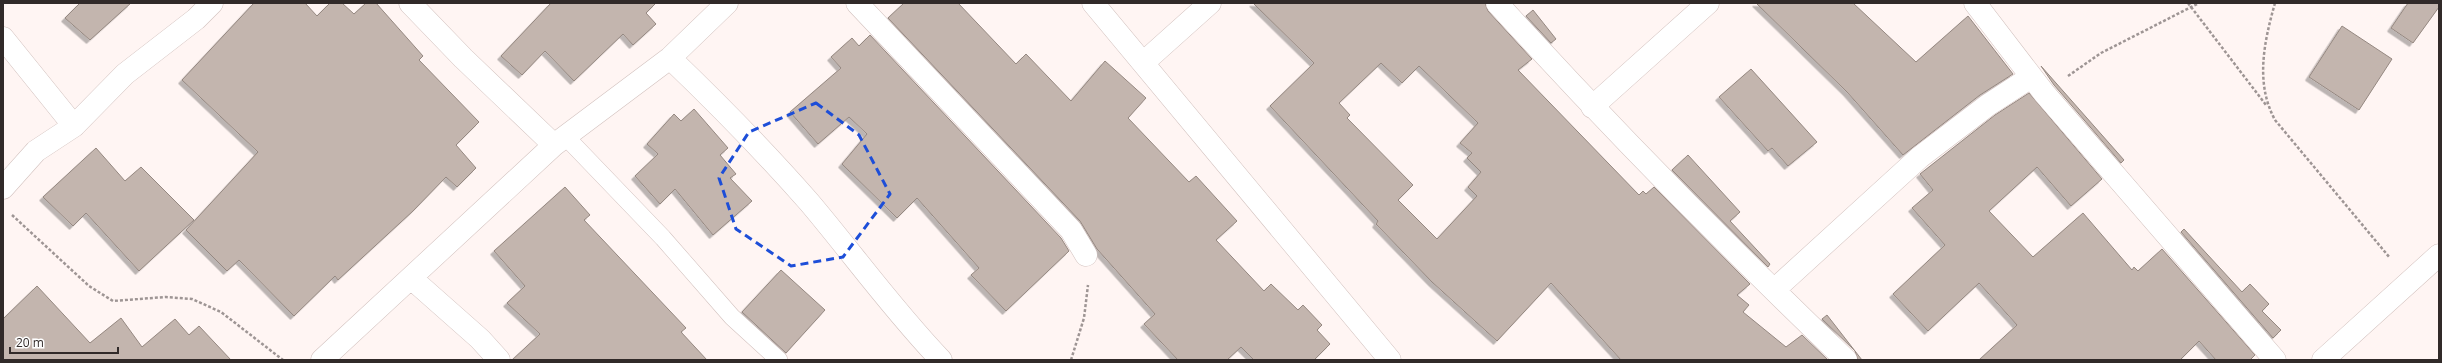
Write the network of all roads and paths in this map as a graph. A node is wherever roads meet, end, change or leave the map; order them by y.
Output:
1 (212, 3) edge
2 (410, 3) edge
3 (727, 3) edge
4 (857, 3) edge
5 (1093, 3) edge
6 (1210, 3) edge
7 (1497, 3) edge
8 (1708, 3) edge
9 (1975, 3) edge
10 (2199, 3) edge
11 (2275, 3) edge
12 (2189, 4) edge
13 (3, 38) edge
14 (670, 58) junction
15 (1143, 63) junction
16 (2037, 85) junction
17 (2267, 105) junction
18 (1592, 107) junction
19 (74, 126) junction
20 (559, 140) junction
21 (3, 188) edge
22 (9, 212) dead end
23 (1086, 255) joint
24 (2439, 255) edge
25 (411, 278) junction
26 (2411, 283) junction
27 (1774, 290) junction
28 (2328, 358) edge
29 (283, 360) edge
30 (322, 360) edge
31 (499, 360) edge
32 (779, 360) edge
33 (941, 360) edge
34 (1071, 360) edge
35 (1390, 360) edge
36 (1846, 360) edge
37 (2275, 360) edge

1 - 19 street
2 - 20 street
3 - 14 street
4 - 23 street
5 - 15 street
6 - 15 street
7 - 18 street
8 - 18 street
9 - 16 street
10 - 12 path
11 - 17 path
12 - 16 path
12 - 17 path
13 - 19 street
14 - 20 street
14 - 33 street
15 - 35 street
16 - 27 street
16 - 37 street
17 - 26 path
18 - 27 street
19 - 21 street
20 - 25 street
20 - 32 lane
22 - 29 path
23 - 34 path
24 - 26 street
25 - 30 street
25 - 31 street
26 - 28 street
27 - 36 street

